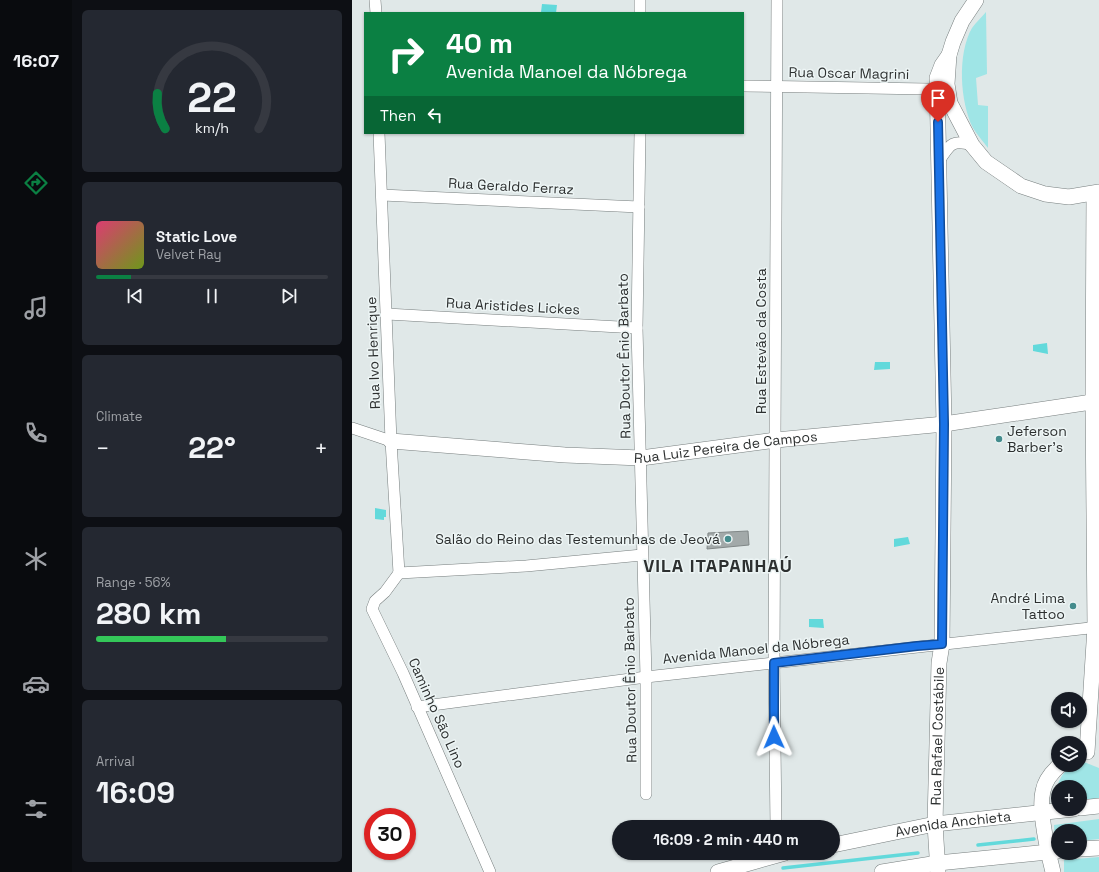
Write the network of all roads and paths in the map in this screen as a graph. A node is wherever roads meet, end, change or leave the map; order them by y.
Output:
1 (376, 0) edge
2 (640, 0) edge
3 (778, 0) edge
4 (976, 0) edge
5 (376, 12) edge
6 (640, 12) edge
7 (744, 86) edge
8 (778, 87) junction
9 (944, 100) junction
10 (379, 134) edge
11 (640, 134) edge
12 (972, 145) junction
13 (938, 161) junction
14 (1096, 193) edge
15 (382, 195) junction
16 (639, 207) junction
17 (387, 314) junction
18 (637, 328) junction
19 (1096, 402) edge
20 (944, 424) junction
21 (352, 428) edge
22 (776, 440) junction
23 (391, 441) junction
24 (641, 458) junction
25 (642, 555) junction
26 (399, 573) junction
27 (1097, 627) edge
28 (942, 644) junction
29 (774, 663) junction
30 (646, 677) junction
31 (417, 707) junction
32 (1089, 753) edge
33 (1052, 772) edge
34 (646, 794) dead end
35 (1099, 806) edge
36 (1087, 807) edge
37 (1051, 813) edge
38 (1043, 814) junction
39 (776, 820) edge
40 (935, 824) junction
41 (840, 844) edge
42 (1051, 844) edge
43 (1099, 848) edge
44 (1087, 849) edge
45 (1051, 852) edge
46 (759, 860) edge
47 (1053, 860) edge
48 (938, 868) edge
49 (490, 872) edge
50 (718, 872) edge
51 (882, 872) edge
52 (1053, 872) edge

1 - 5 street
2 - 6 street
3 - 8 street, Rua Estevão da Costa
4 - 9 street, Rua Rafael Costábile
7 - 8 street, Rua Oscar Magrini
8 - 9 street, Rua Oscar Magrini
8 - 22 street, Rua Estevão da Costa
9 - 12 street
9 - 13 street, Rua Rafael Costábile
10 - 15 street, Rua Ivo Henrique
11 - 16 street, Rua Doutor Ênio Barbato
12 - 13 street
12 - 14 street
13 - 20 street, Rua Rafael Costábile
14 - 19 street
15 - 16 street, Rua Geraldo Ferraz
15 - 17 street, Rua Ivo Henrique
16 - 18 street, Rua Doutor Ênio Barbato
17 - 18 street, Rua Aristides Lickes
17 - 23 street, Rua Ivo Henrique
18 - 24 street, Rua Doutor Ênio Barbato
19 - 20 street, Rua Luiz Pereira de Campos
19 - 27 street
20 - 22 street, Rua Luiz Pereira de Campos
20 - 28 street, Rua Rafael Costábile
21 - 23 street, Rua Luiz Pereira de Campos
22 - 24 street, Rua Luiz Pereira de Campos
22 - 29 street, Rua Estevão da Costa
23 - 24 street, Rua Luiz Pereira de Campos
23 - 26 street, Rua Ivo Henrique
24 - 25 street, Rua Doutor Ênio Barbato
25 - 26 street
25 - 30 street, Rua Doutor Ênio Barbato
26 - 31 street, Caminho São Lino
27 - 28 street, Avenida Manoel da Nóbrega
27 - 32 street
28 - 29 street, Avenida Manoel da Nóbrega
28 - 40 street, Rua Rafael Costábile
29 - 30 street, Avenida Manoel da Nóbrega
29 - 39 street, Rua Estevão da Costa
30 - 31 street, Avenida Manoel da Nóbrega
30 - 34 street, Rua Doutor Ênio Barbato
31 - 49 street, Caminho São Lino
33 - 38 street
35 - 36 street
37 - 38 street, Avenida Anchieta
38 - 40 street, Avenida Anchieta
38 - 42 street
40 - 41 street, Avenida Anchieta
40 - 48 street, Rua Rafael Costábile
43 - 44 street
45 - 48 street
46 - 50 street
47 - 52 street
48 - 51 street

